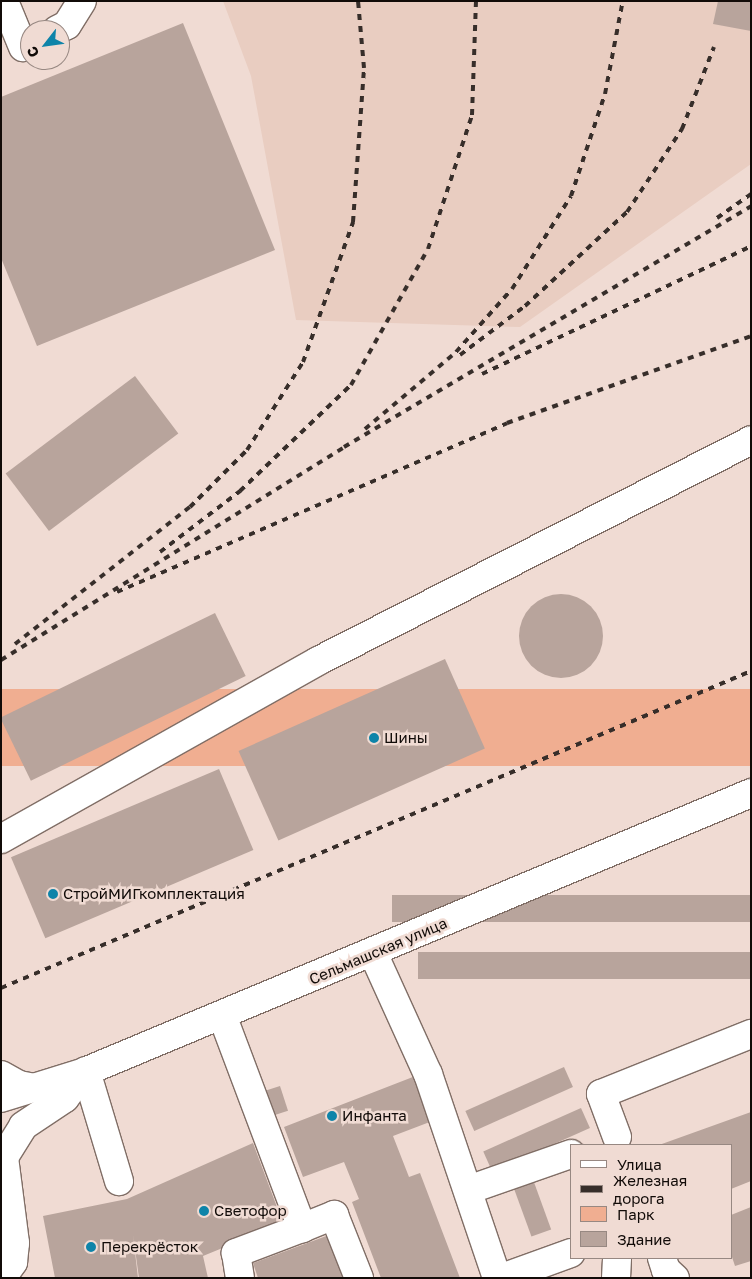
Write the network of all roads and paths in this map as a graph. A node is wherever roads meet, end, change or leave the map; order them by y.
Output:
1 (4, 1) edge
2 (82, 1) edge
3 (70, 21) edge
4 (18, 49) edge
5 (751, 440) edge
6 (751, 793) edge
7 (1, 838) edge
8 (373, 953) junction
9 (222, 1015) junction
10 (751, 1034) edge
11 (84, 1072) junction
12 (1, 1075) edge
13 (40, 1089) junction
14 (1, 1098) edge
15 (610, 1143) edge
16 (570, 1154) edge
17 (119, 1180) dead end
18 (468, 1190) junction
19 (302, 1228) junction
20 (570, 1253) edge
21 (617, 1259) edge
22 (662, 1259) edge
23 (3, 1272) edge
24 (240, 1278) edge
25 (359, 1278) edge
26 (497, 1278) edge
27 (502, 1278) edge
28 (616, 1278) edge
29 (675, 1278) edge

1 - 4 main road
2 - 3 main road
5 - 7 main road
6 - 8 main road, Сельмашская улица
8 - 9 main road, Сельмашская улица
8 - 18 main road
9 - 11 main road, Сельмашская улица
9 - 19 main road
10 - 15 main road
11 - 13 main road, Сельмашская улица
11 - 17 main road
11 - 23 main road
12 - 13 main road
13 - 14 main road, Сельмашская улица
16 - 18 main road
18 - 26 main road
19 - 24 main road
19 - 25 main road
20 - 27 main road
21 - 28 main road
22 - 29 main road

